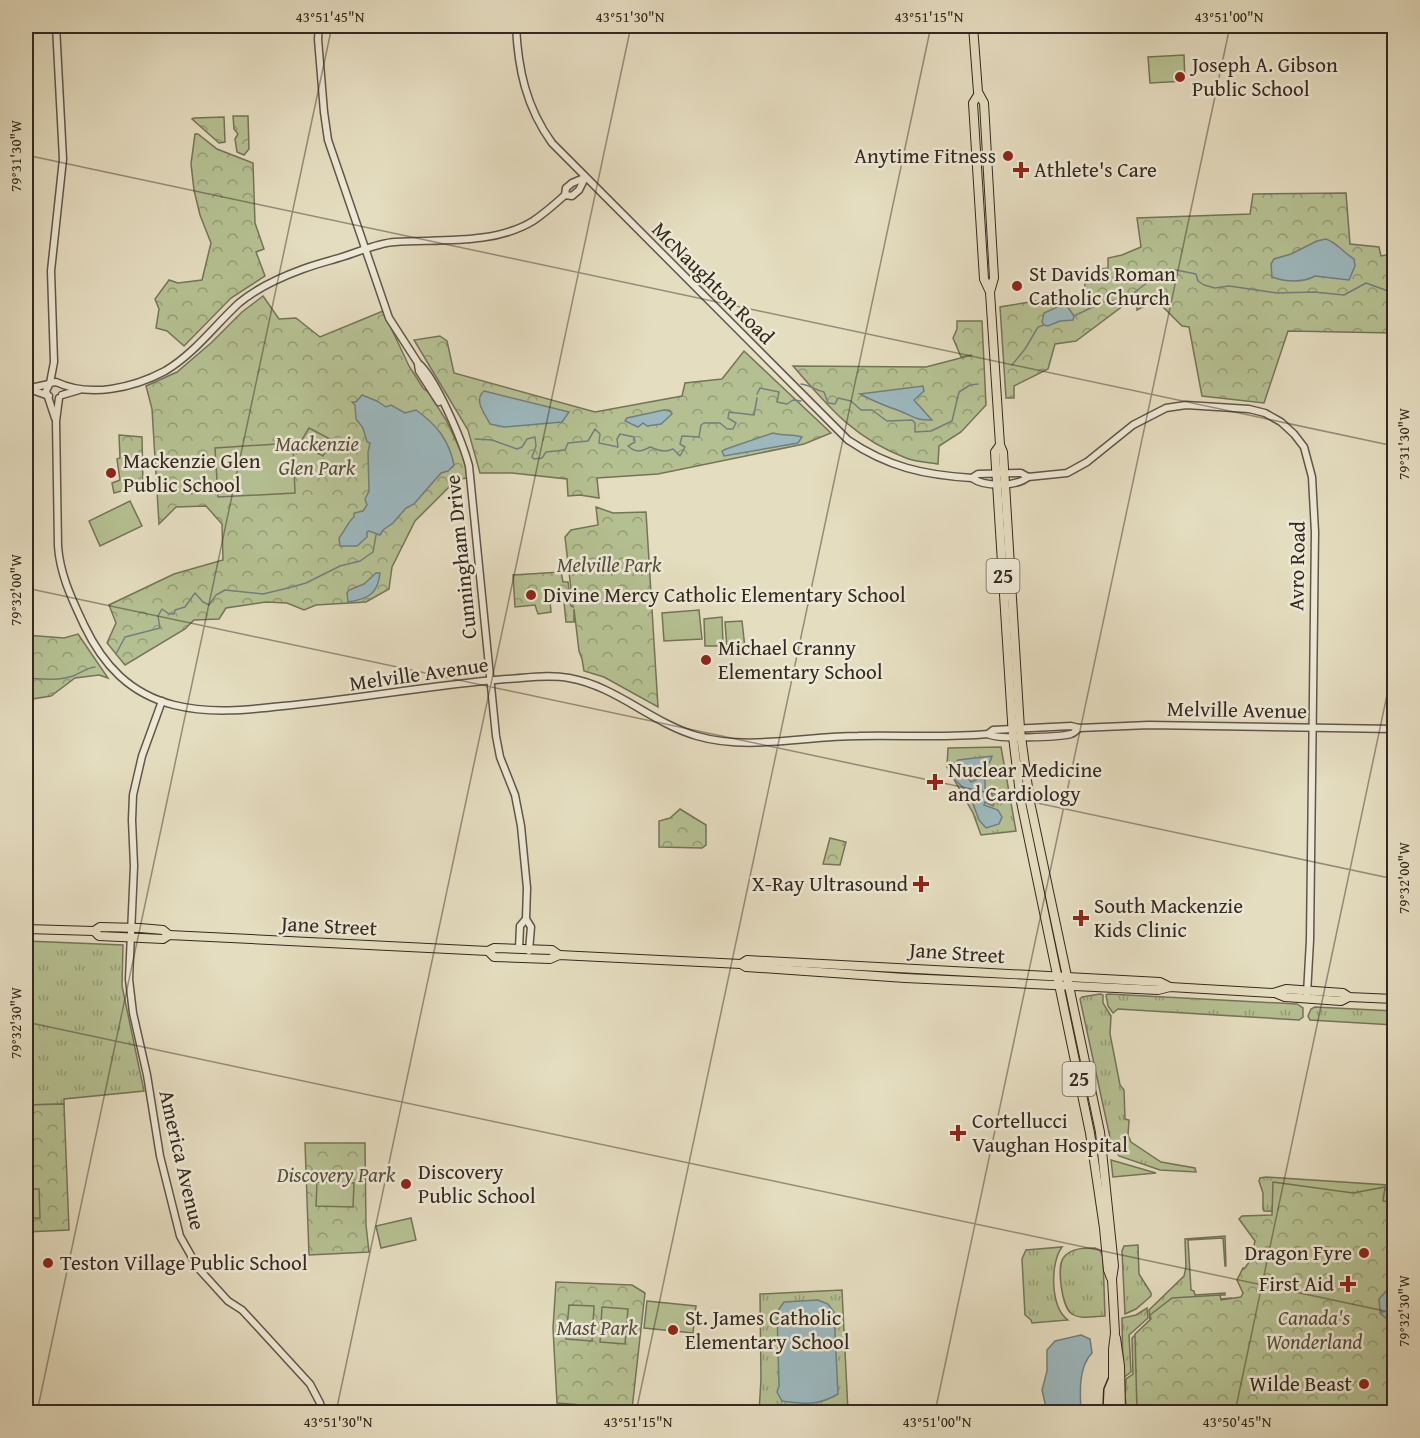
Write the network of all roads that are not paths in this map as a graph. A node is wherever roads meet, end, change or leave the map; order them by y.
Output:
1 (56, 26) edge
2 (319, 26) edge
3 (516, 26) edge
4 (974, 26) edge
5 (585, 178) junction
6 (366, 249) junction
7 (54, 362) junction
8 (50, 383) junction
9 (61, 385) junction
10 (27, 389) edge
11 (82, 389) junction
12 (49, 396) junction
13 (61, 396) junction
14 (56, 421) junction
15 (1001, 479) junction
16 (489, 680) junction
17 (162, 701) junction
18 (1313, 728) junction
19 (1395, 729) edge
20 (1017, 733) junction
21 (526, 919) junction
22 (26, 929) edge
23 (132, 933) junction
24 (519, 949) junction
25 (488, 951) junction
26 (529, 954) junction
27 (1058, 981) junction
28 (1067, 981) junction
29 (1307, 994) junction
30 (1395, 999) edge
31 (1112, 1279) junction
32 (1115, 1334) junction
33 (1114, 1378) junction
34 (322, 1413) edge
35 (1108, 1413) edge
36 (1113, 1413) edge
37 (1121, 1413) edge

1 - 7 street
2 - 6 street, Cunningham Drive
3 - 5 street, McNaughton Road
4 - 15 main road, 25
5 - 6 street
5 - 15 street, McNaughton Road
6 - 11 street
6 - 16 street, Cunningham Drive
7 - 8 street
7 - 9 street
8 - 9 street
8 - 10 street
8 - 12 street
9 - 11 street
9 - 13 street
10 - 12 street
11 - 13 street
12 - 13 street
12 - 14 street, Melville Avenue
13 - 14 street, Melville Avenue
14 - 17 street, Melville Avenue
15 - 18 street, Avro Road
15 - 20 main road, 25
16 - 17 street, Melville Avenue
16 - 20 street, Melville Avenue
16 - 21 street, Cunningham Drive
17 - 23 street, America Avenue
18 - 19 street, Melville Avenue
18 - 20 street, Melville Avenue
18 - 29 street, Avro Road
20 - 27 main road, 25
20 - 28 main road, 25
21 - 24 street, Cunningham Drive
21 - 26 street, Cunningham Drive
22 - 23 main road, Jane Street
23 - 25 main road, Jane Street
23 - 34 street, America Avenue
24 - 25 main road, Jane Street
24 - 26 main road, Jane Street
25 - 26 main road, Jane Street
26 - 27 main road, Jane Street
27 - 28 main road, Jane Street
27 - 31 main road, 25
28 - 29 main road, Jane Street
28 - 31 main road, 25
29 - 30 main road, Jane Street
31 - 32 main road, 25
32 - 33 main road, 25
32 - 37 main road, 25
33 - 35 highway
33 - 36 main road, 25

